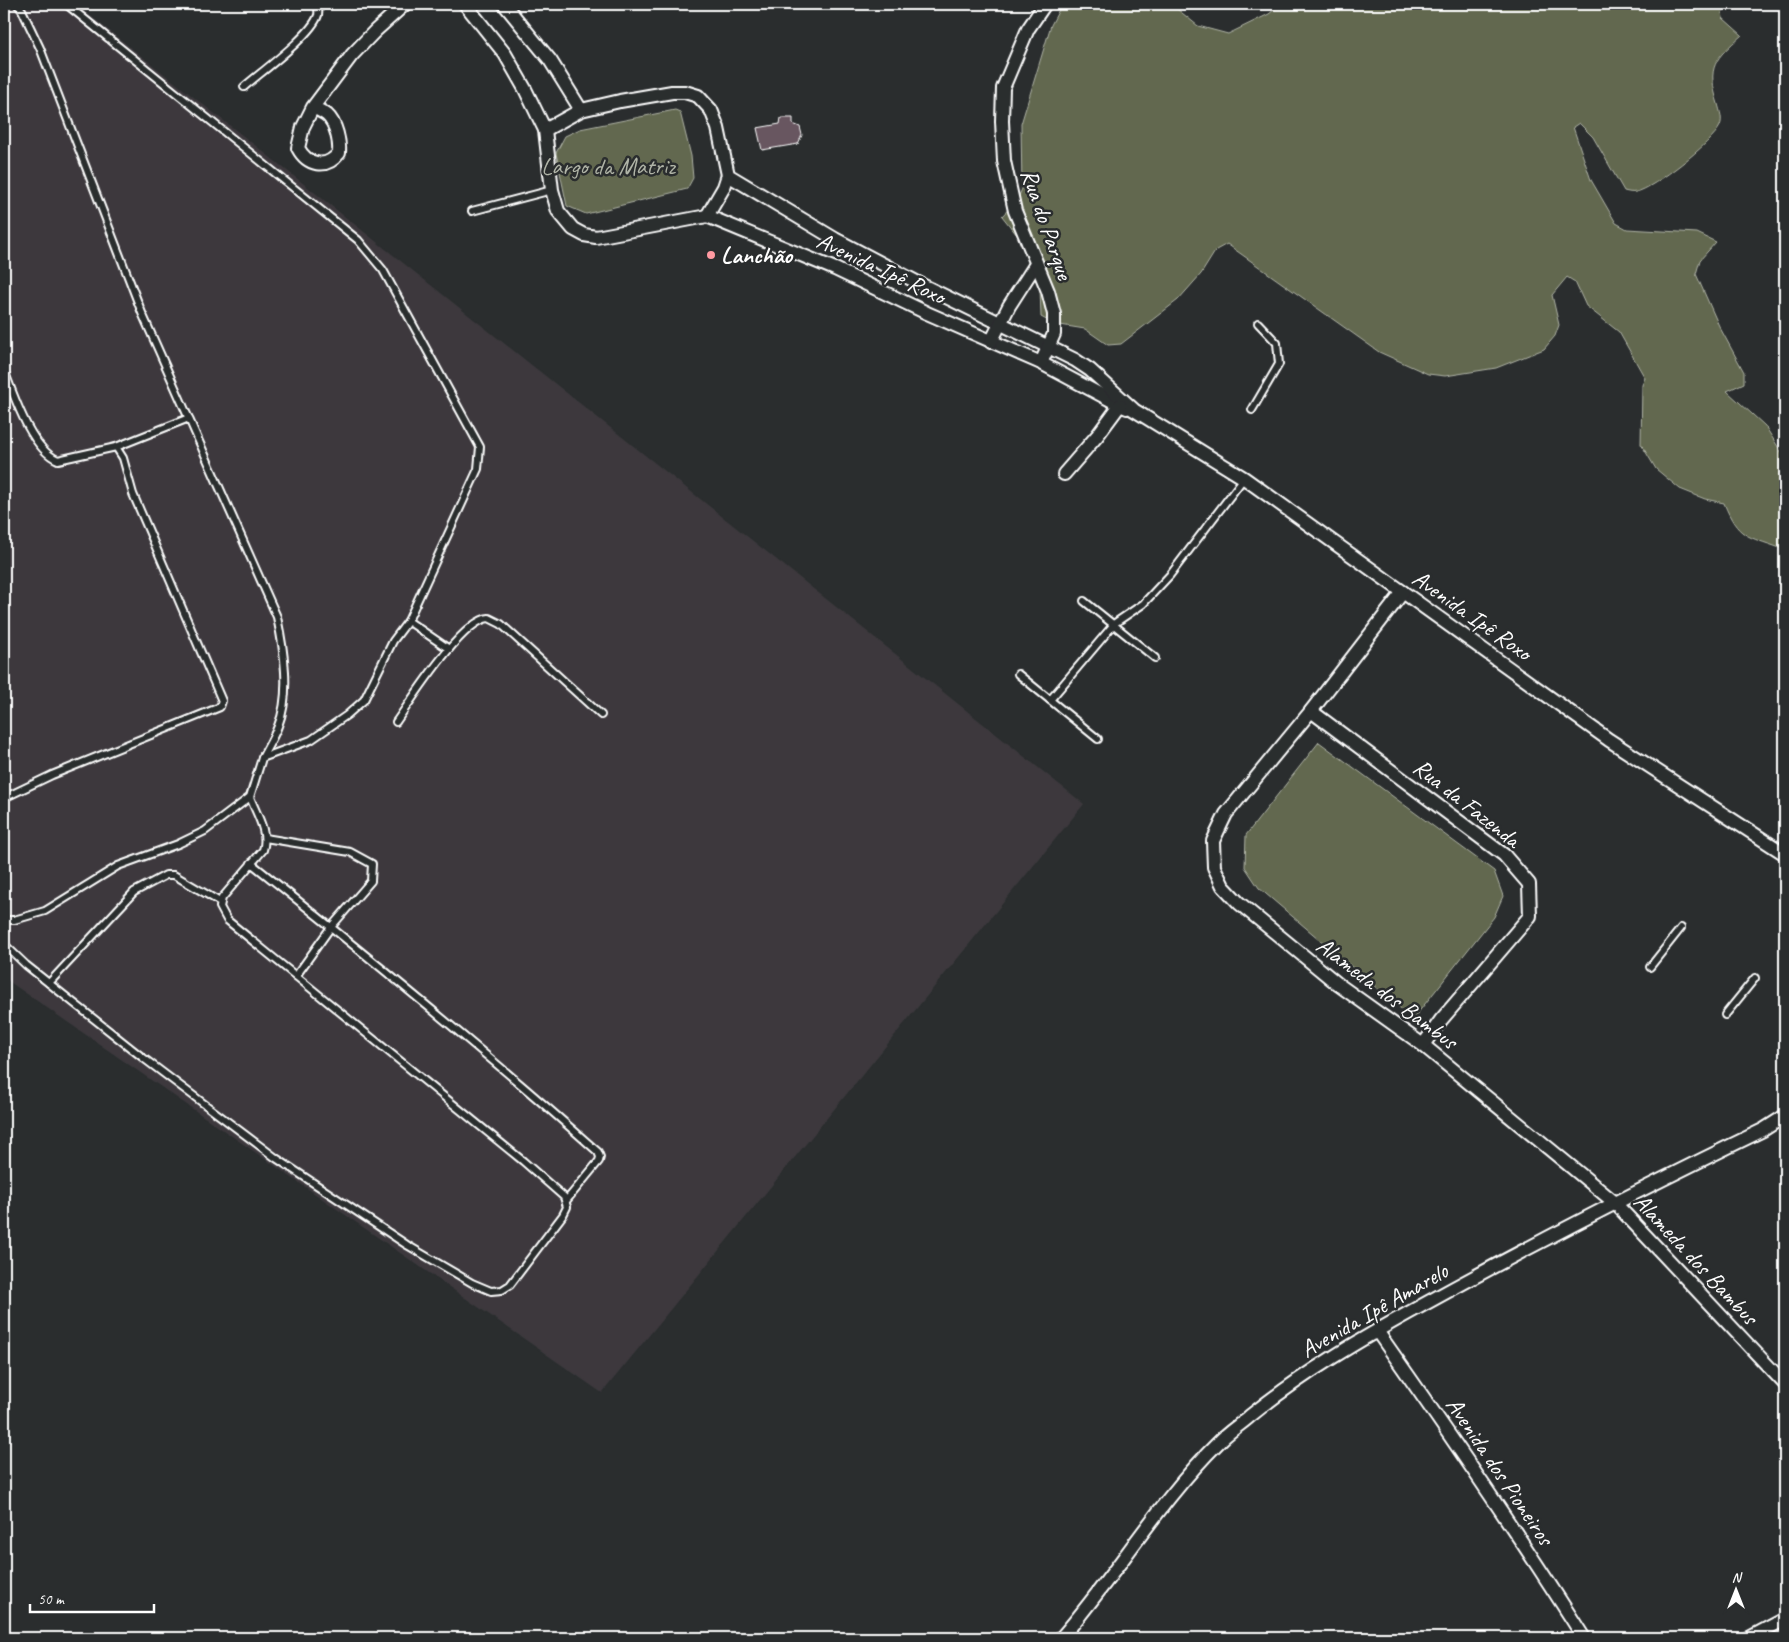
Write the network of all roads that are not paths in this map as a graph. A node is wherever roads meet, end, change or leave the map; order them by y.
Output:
1 (17, 4) edge
2 (66, 4) edge
3 (317, 4) edge
4 (405, 4) edge
5 (465, 4) edge
6 (504, 4) edge
7 (1045, 4) edge
8 (244, 87) dead end
9 (313, 107) dead end
10 (581, 110) junction
11 (545, 130) junction
12 (728, 176) junction
13 (552, 190) junction
14 (472, 211) dead end
15 (708, 216) junction
16 (1036, 264) junction
17 (1001, 323) junction
18 (1258, 323) dead end
19 (991, 342) junction
20 (1050, 347) junction
21 (1041, 364) junction
22 (4, 370) edge
23 (1120, 406) junction
24 (1134, 410) junction
25 (1252, 410) dead end
26 (189, 418) junction
27 (116, 447) junction
28 (1064, 474) dead end
29 (1244, 478) junction
30 (1403, 592) junction
31 (1084, 600) dead end
32 (408, 621) junction
33 (1113, 625) junction
34 (449, 649) junction
35 (1155, 658) dead end
36 (1018, 674) dead end
37 (1050, 700) junction
38 (1311, 711) junction
39 (601, 715) dead end
40 (396, 722) dead end
41 (1098, 739) dead end
42 (262, 758) junction
43 (250, 797) junction
44 (4, 798) edge
45 (265, 838) junction
46 (1785, 854) edge
47 (251, 863) junction
48 (220, 902) junction
49 (4, 920) edge
50 (331, 926) junction
51 (1681, 928) dead end
52 (4, 944) edge
53 (1650, 967) dead end
54 (296, 976) junction
55 (1755, 978) dead end
56 (49, 983) junction
57 (1725, 1015) dead end
58 (1423, 1045) junction
59 (1785, 1116) edge
60 (566, 1201) junction
61 (1614, 1202) junction
62 (1377, 1331) junction
63 (1785, 1384) edge
64 (1785, 1619) edge
65 (1061, 1638) edge
66 (1584, 1638) edge
67 (1749, 1638) edge

1 - 26 lane
2 - 32 lane
3 - 8 lane
4 - 9 street
5 - 11 street
6 - 10 street
7 - 16 street, Rua do Parque
10 - 11 street
10 - 12 street
11 - 13 street
12 - 15 street
12 - 17 street, Avenida Ipê Roxo
13 - 14 lane
13 - 15 street
15 - 19 street, Avenida Ipê Roxo
16 - 17 street
16 - 20 street, Rua do Parque
17 - 19 street
17 - 20 street, Avenida Ipê Roxo
18 - 25 lane
19 - 21 street, Avenida Ipê Roxo
20 - 21 street
20 - 24 street, Avenida Ipê Roxo
21 - 23 street, Avenida Ipê Roxo
22 - 27 lane
23 - 24 street, Avenida Ipê Roxo
23 - 28 street
24 - 29 street, Avenida Ipê Roxo
26 - 27 lane
26 - 42 lane
27 - 44 lane
29 - 30 street, Avenida Ipê Roxo
29 - 33 lane
30 - 38 street, Alameda dos Bambus
30 - 46 street, Avenida Ipê Roxo
31 - 33 lane
32 - 34 lane
32 - 42 lane
33 - 35 lane
33 - 37 lane
34 - 39 lane
34 - 40 lane
36 - 37 lane
37 - 41 lane
38 - 58 street, Alameda dos Bambus
38 - 58 street, Rua da Fazenda
42 - 43 lane
43 - 45 lane
43 - 49 lane
45 - 47 lane
45 - 50 lane
47 - 48 lane
47 - 50 lane
48 - 54 lane
48 - 56 lane
50 - 54 lane
50 - 60 lane
51 - 53 lane
52 - 56 lane
54 - 60 lane
55 - 57 lane
56 - 60 lane
58 - 61 street, Alameda dos Bambus
59 - 61 street, Avenida Ipê Amarelo
61 - 62 street, Avenida Ipê Amarelo
61 - 63 street, Alameda dos Bambus
62 - 65 street, Avenida Ipê Amarelo
62 - 66 street, Avenida dos Pioneiros
64 - 67 street

